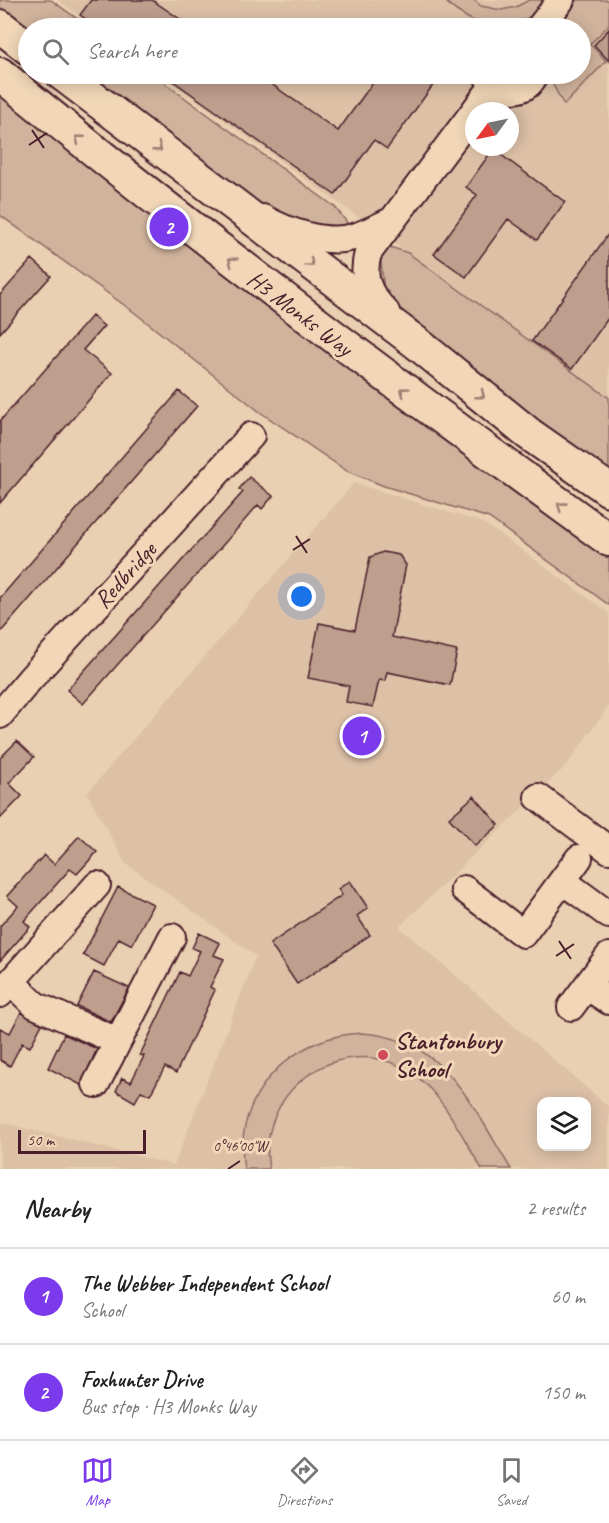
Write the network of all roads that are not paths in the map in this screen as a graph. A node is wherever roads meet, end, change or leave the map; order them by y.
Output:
1 (561, 0) edge
2 (547, 18) edge
3 (0, 26) edge
4 (18, 40) edge
5 (0, 75) edge
6 (75, 84) edge
7 (486, 84) edge
8 (498, 84) edge
9 (528, 84) edge
10 (213, 190) junction
11 (389, 222) junction
12 (418, 344) junction
13 (251, 436) dead end
14 (609, 490) edge
15 (609, 540) edge
16 (1, 713) edge
17 (538, 797) dead end
18 (608, 849) edge
19 (579, 858) dead end
20 (563, 880) junction
21 (97, 885) dead end
22 (464, 889) dead end
23 (609, 915) edge
24 (171, 937) dead end
25 (609, 956) edge
26 (587, 986) junction
27 (5, 988) edge
28 (609, 1002) edge
29 (571, 1007) dead end
30 (117, 1041) junction
31 (96, 1084) dead end

1 - 2 street
3 - 4 main road
15 -> 5 main road, H3 Monks Way
6 -> 10 main road, H3 Monks Way
7 - 11 street
8 - 9 street
10 - 11 street
10 -> 12 main road, H3 Monks Way
11 - 12 street
12 -> 14 main road, H3 Monks Way
13 - 16 street, Redbridge
17 - 18 street
19 - 20 street
20 - 22 street
20 - 23 street
21 - 27 street
24 - 30 street
25 - 26 street
26 - 28 street
26 - 29 street
27 - 30 street
30 - 31 street

